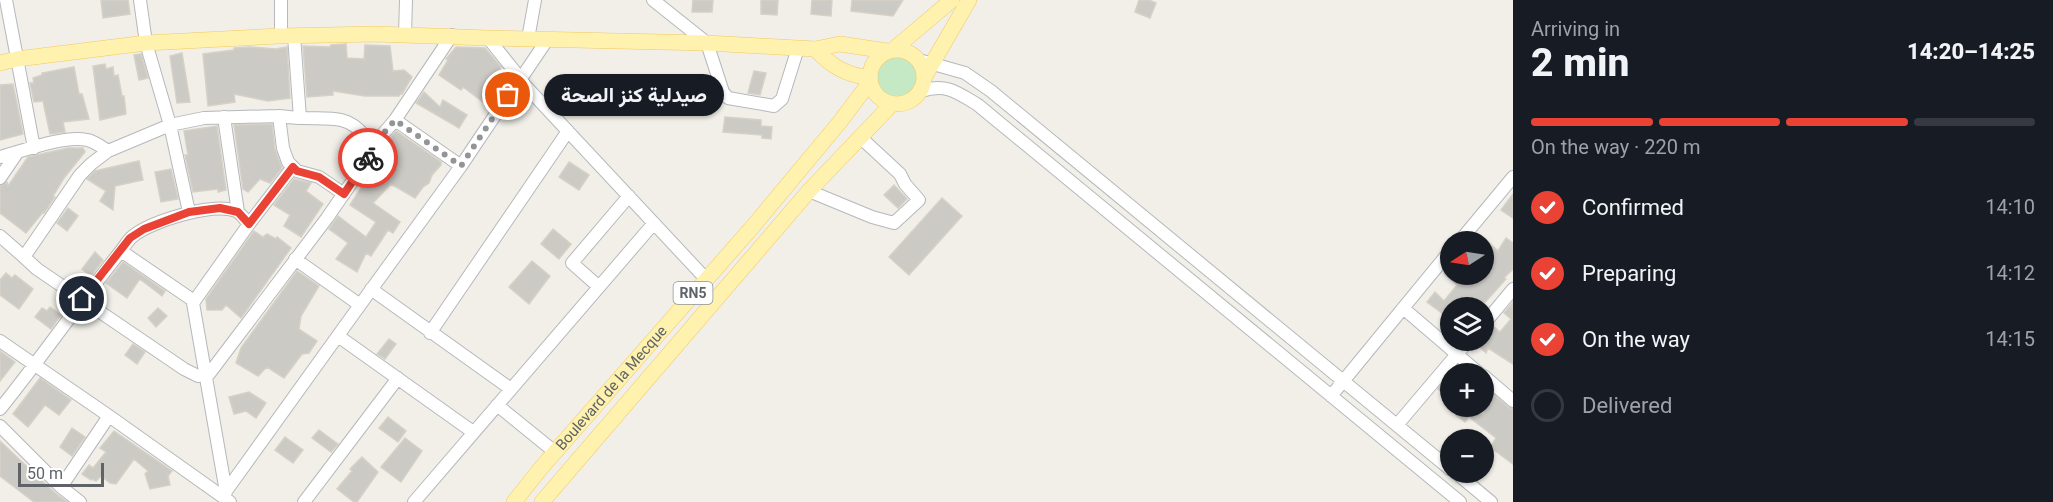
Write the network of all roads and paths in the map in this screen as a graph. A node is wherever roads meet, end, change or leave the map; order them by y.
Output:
1 (6, 0) edge
2 (140, 0) edge
3 (281, 0) edge
4 (406, 0) edge
5 (535, 0) edge
6 (653, 0) edge
7 (951, 0) edge
8 (969, 0) edge
9 (405, 34) junction
10 (452, 35) junction
11 (288, 36) junction
12 (488, 38) junction
13 (528, 39) junction
14 (547, 40) junction
15 (146, 43) junction
16 (707, 43) junction
17 (798, 48) junction
18 (815, 49) junction
19 (890, 50) junction
20 (17, 59) junction
21 (0, 63) edge
22 (924, 66) junction
23 (520, 79) junction
24 (870, 80) junction
25 (921, 92) junction
26 (892, 104) junction
27 (279, 116) junction
28 (224, 117) junction
29 (300, 118) junction
30 (395, 120) junction
31 (170, 125) junction
32 (568, 131) junction
33 (860, 137) junction
34 (34, 148) junction
35 (370, 149) junction
36 (108, 151) junction
37 (17, 153) junction
38 (0, 157) edge
39 (461, 166) junction
40 (293, 167) junction
41 (1513, 177) edge
42 (0, 178) edge
43 (809, 191) junction
44 (344, 194) junction
45 (629, 196) junction
46 (189, 212) junction
47 (238, 212) junction
48 (654, 223) junction
49 (249, 224) junction
50 (1468, 231) edge
51 (0, 236) edge
52 (121, 251) junction
53 (24, 257) junction
54 (295, 259) junction
55 (1440, 263) edge
56 (706, 279) junction
57 (599, 287) junction
58 (1513, 289) edge
59 (371, 290) junction
60 (82, 299) junction
61 (194, 301) junction
62 (360, 305) junction
63 (1403, 308) junction
64 (1494, 312) edge
65 (430, 333) junction
66 (338, 336) junction
67 (0, 341) edge
68 (1460, 351) edge
69 (1457, 354) junction
70 (1468, 363) edge
71 (35, 366) junction
72 (205, 375) junction
73 (398, 378) junction
74 (1343, 381) junction
75 (1494, 384) edge
76 (511, 389) junction
77 (1331, 396) junction
78 (1511, 396) edge
79 (497, 405) junction
80 (0, 409) edge
81 (109, 416) junction
82 (1397, 425) junction
83 (0, 426) edge
84 (473, 432) junction
85 (555, 452) junction
86 (1440, 461) edge
87 (1468, 483) edge
88 (61, 487) junction
89 (221, 499) edge
90 (80, 502) edge
91 (304, 502) edge
92 (414, 502) edge
93 (514, 502) edge
94 (542, 502) edge
95 (1460, 502) edge
96 (1491, 502) edge

1 - 20 street
2 - 15 street
3 - 11 street
4 - 9 street
5 - 13 street
6 - 16 street
7 - 19 main road, Boulevard de la Mecque / RN5
8 - 22 main road
9 - 10 main road
9 - 11 main road
10 - 12 main road
10 - 30 street
11 - 15 main road
11 - 29 street
12 - 13 main road
12 - 23 street
13 - 14 main road
14 - 16 main road
14 - 23 street
15 - 20 main road
15 - 31 street
16 - 17 main road
16 - 17 street
17 - 18 main road
18 - 19 main road
18 - 24 main road
19 - 22 main road
19 - 24 main road, Boulevard de la Mecque / RN5
20 - 21 main road
20 - 34 street
22 - 25 main road
22 - 74 street
23 - 32 street
23 - 39 street
24 - 26 main road
24 - 56 main road, Boulevard de la Mecque / RN5
25 - 26 main road, Boulevard de la Mecque / RN5
25 - 77 street
26 - 33 main road, Boulevard de la Mecque / RN5
27 - 28 street
27 - 29 street
27 - 40 street
28 - 31 street
28 - 47 street
29 - 35 street
30 - 35 street
30 - 39 street
31 - 36 street
31 - 46 street
32 - 45 street
32 - 65 street
33 - 43 main road, Boulevard de la Mecque / RN5
33 - 43 street
34 - 36 street
34 - 37 street
35 - 44 street
36 - 53 street
37 - 38 street
37 - 42 street
39 - 59 street
40 - 44 street
40 - 49 street
41 - 50 street
43 - 94 main road, Boulevard de la Mecque / RN5
44 - 54 street
45 - 48 street
45 - 57 street
46 - 47 street
46 - 52 street
47 - 49 street
48 - 56 street
48 - 57 street
49 - 61 street
51 - 53 street
52 - 60 street
52 - 61 street
53 - 60 street
54 - 62 street
54 - 72 street
55 - 63 street
56 - 85 main road, Boulevard de la Mecque / RN5
57 - 76 street
58 - 64 street
59 - 62 street
59 - 65 street
60 - 71 street
60 - 72 street
61 - 72 street
62 - 66 street
63 - 69 street
63 - 74 street
65 - 76 street
66 - 73 street
66 - 89 street
67 - 71 street
68 - 69 street
69 - 70 street
69 - 82 street
71 - 80 street
71 - 81 street
72 - 89 street
73 - 84 street
73 - 91 street
74 - 77 street
74 - 82 street
75 - 78 street
76 - 79 street
77 - 95 street
79 - 84 street
79 - 85 street
81 - 88 street
81 - 89 street
82 - 86 street
83 - 88 street
84 - 92 street
85 - 93 main road, Boulevard de la Mecque / RN5
87 - 96 street
88 - 90 street

